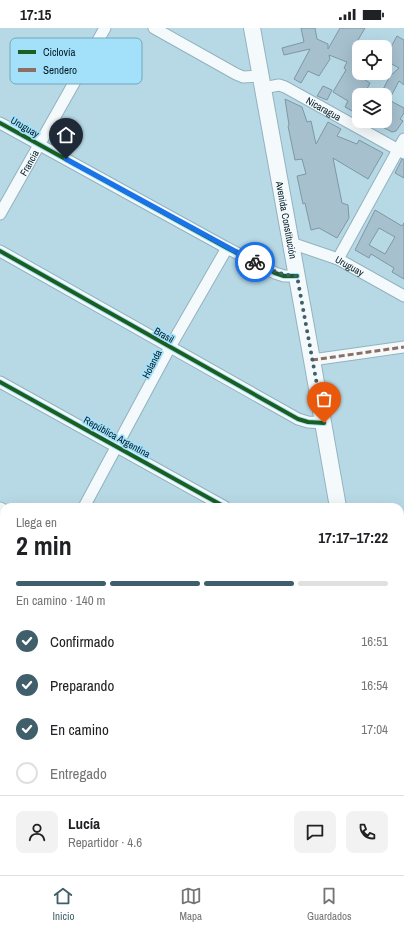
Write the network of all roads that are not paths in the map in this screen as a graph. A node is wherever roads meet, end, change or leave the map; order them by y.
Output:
1 (105, 28) edge
2 (154, 28) edge
3 (252, 28) edge
4 (99, 38) edge
5 (262, 82) junction
6 (73, 84) edge
7 (0, 123) edge
8 (404, 138) edge
9 (39, 144) junction
10 (401, 151) edge
11 (0, 214) edge
12 (291, 243) junction
13 (227, 248) junction
14 (0, 251) edge
15 (338, 259) junction
16 (297, 276) junction
17 (404, 296) edge
18 (170, 347) junction
19 (404, 347) edge
20 (312, 360) junction
21 (0, 382) edge
22 (324, 423) junction
23 (118, 447) junction
24 (86, 503) edge
25 (218, 503) edge
26 (337, 503) edge

1 - 4 street, Francia
2 - 5 street, Nicaragua
3 - 5 main road, Avenida Constitución
5 - 10 street, Nicaragua
5 - 12 main road, Avenida Constitución
6 - 9 street, Francia
7 - 9 street, Uruguay
8 - 10 street
9 - 11 street, Francia
9 - 13 street, Uruguay
10 - 15 street
12 - 15 street, Uruguay
12 - 16 main road, Avenida Constitución
13 - 16 street, Uruguay
13 - 18 street, Holanda
14 - 18 street, Brasil
15 - 17 street, Uruguay
16 - 20 main road, Avenida Constitución
18 - 22 street, Brasil
18 - 23 street, Holanda
19 - 20 street
20 - 22 main road, Avenida Constitución
21 - 23 street, República Argentina
22 - 26 main road, Avenida Constitución
23 - 24 street, Holanda
23 - 25 street, República Argentina

